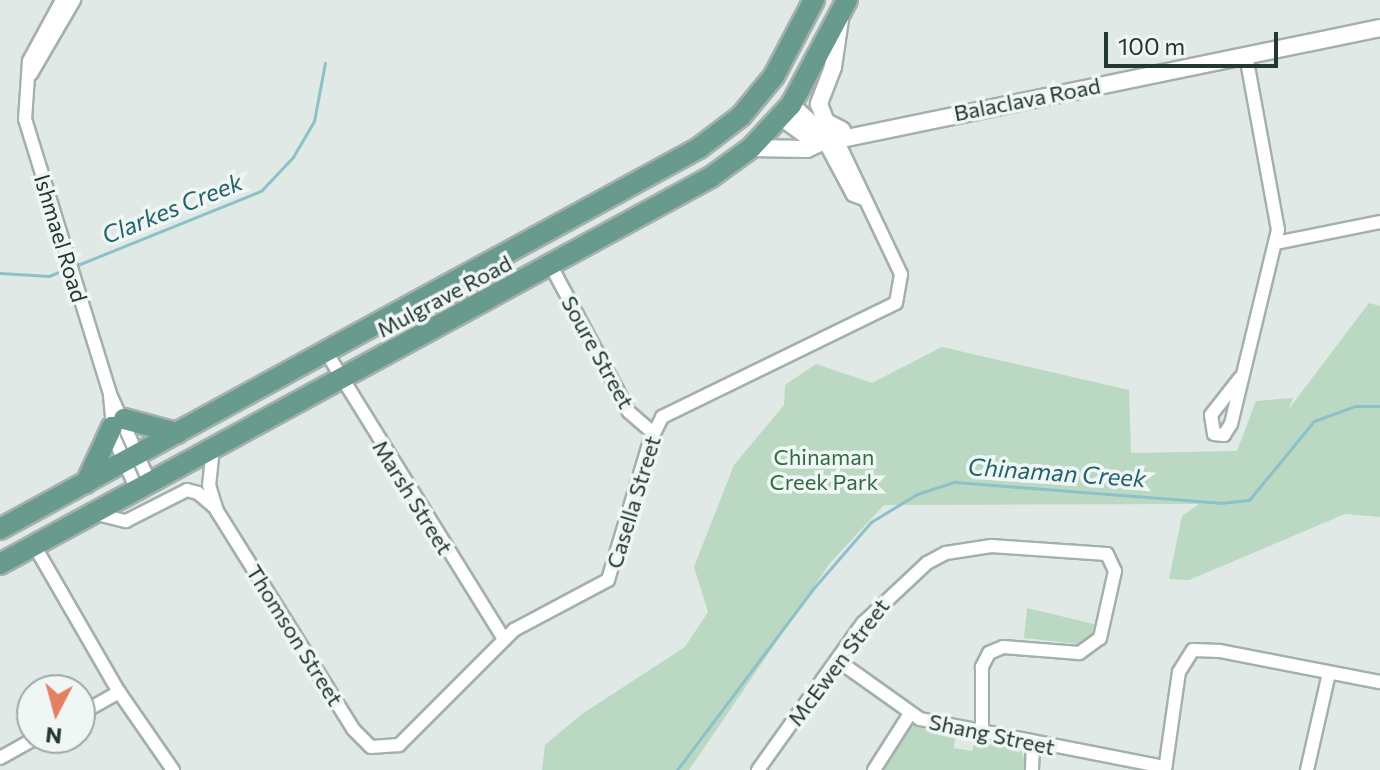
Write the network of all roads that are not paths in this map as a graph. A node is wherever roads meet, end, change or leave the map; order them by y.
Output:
1 (62, 0) edge
2 (74, 0) edge
3 (814, 0) edge
4 (844, 7) edge
5 (1380, 28) edge
6 (1246, 55) junction
7 (27, 81) junction
8 (764, 90) junction
9 (786, 111) junction
10 (834, 137) junction
11 (751, 148) junction
12 (1380, 222) edge
13 (1276, 243) junction
14 (551, 266) junction
15 (326, 352) junction
16 (1240, 378) dead end
17 (341, 379) junction
18 (118, 423) junction
19 (177, 433) junction
20 (653, 433) junction
21 (213, 448) junction
22 (130, 458) junction
23 (86, 483) junction
24 (143, 487) junction
25 (217, 511) junction
26 (93, 513) junction
27 (0, 529) edge
28 (34, 545) junction
29 (0, 564) edge
30 (504, 639) junction
31 (837, 660) junction
32 (1329, 673) junction
33 (1380, 682) edge
34 (119, 692) junction
35 (96, 705) edge
36 (909, 715) junction
37 (982, 735) junction
38 (1033, 744) junction
39 (381, 749) joint
40 (1165, 768) edge
41 (173, 770) edge
42 (758, 770) edge
43 (874, 770) edge
44 (1032, 770) edge
45 (1307, 770) edge

1 - 7 street, Ishmael Road
2 - 7 street, Ishmael Road
3 - 8 main road, Mulgrave Road
4 - 9 main road, Mulgrave Road
4 - 10 street
5 - 6 street, Balaclava Road
6 - 10 street, Balaclava Road
6 - 13 street
7 - 18 street, Ishmael Road
8 - 9 main road
8 - 15 main road, Mulgrave Road
9 - 10 street
9 - 11 main road, Mulgrave Road
10 - 11 street, Balaclava Road
10 - 20 street, Casella Street
11 - 14 main road, Mulgrave Road
12 - 13 street
13 - 16 street
14 - 17 main road, Mulgrave Road
14 - 20 street, Soure Street
15 - 17 street, Marsh Street
15 - 19 main road, Mulgrave Road
17 - 21 main road, Mulgrave Road
17 - 30 street, Marsh Street
18 - 19 main road
18 - 22 street, Ishmael Road
18 - 23 main road
19 - 22 main road, Mulgrave Road
20 - 30 street, Casella Street
21 - 24 main road, Mulgrave Road
21 - 25 street, Thomson Street
22 - 23 main road, Mulgrave Road
22 - 24 street, Ishmael Road
23 - 27 main road, Mulgrave Road
24 - 26 main road, Mulgrave Road
25 - 26 street, Thomson Street
25 - 39 street, Thomson Street
26 - 28 main road, Mulgrave Road
28 - 29 main road, Mulgrave Road
28 - 34 street
30 - 39 street, Casella Street
31 - 36 street, Shang Street
31 - 37 street, McEwen Street
31 - 42 street, McEwen Street
32 - 33 street
32 - 40 street
32 - 45 street
34 - 35 street
34 - 41 street
36 - 37 street, Shang Street
36 - 43 street
37 - 38 street, Shang Street
38 - 40 street, Shang Street
38 - 44 street

